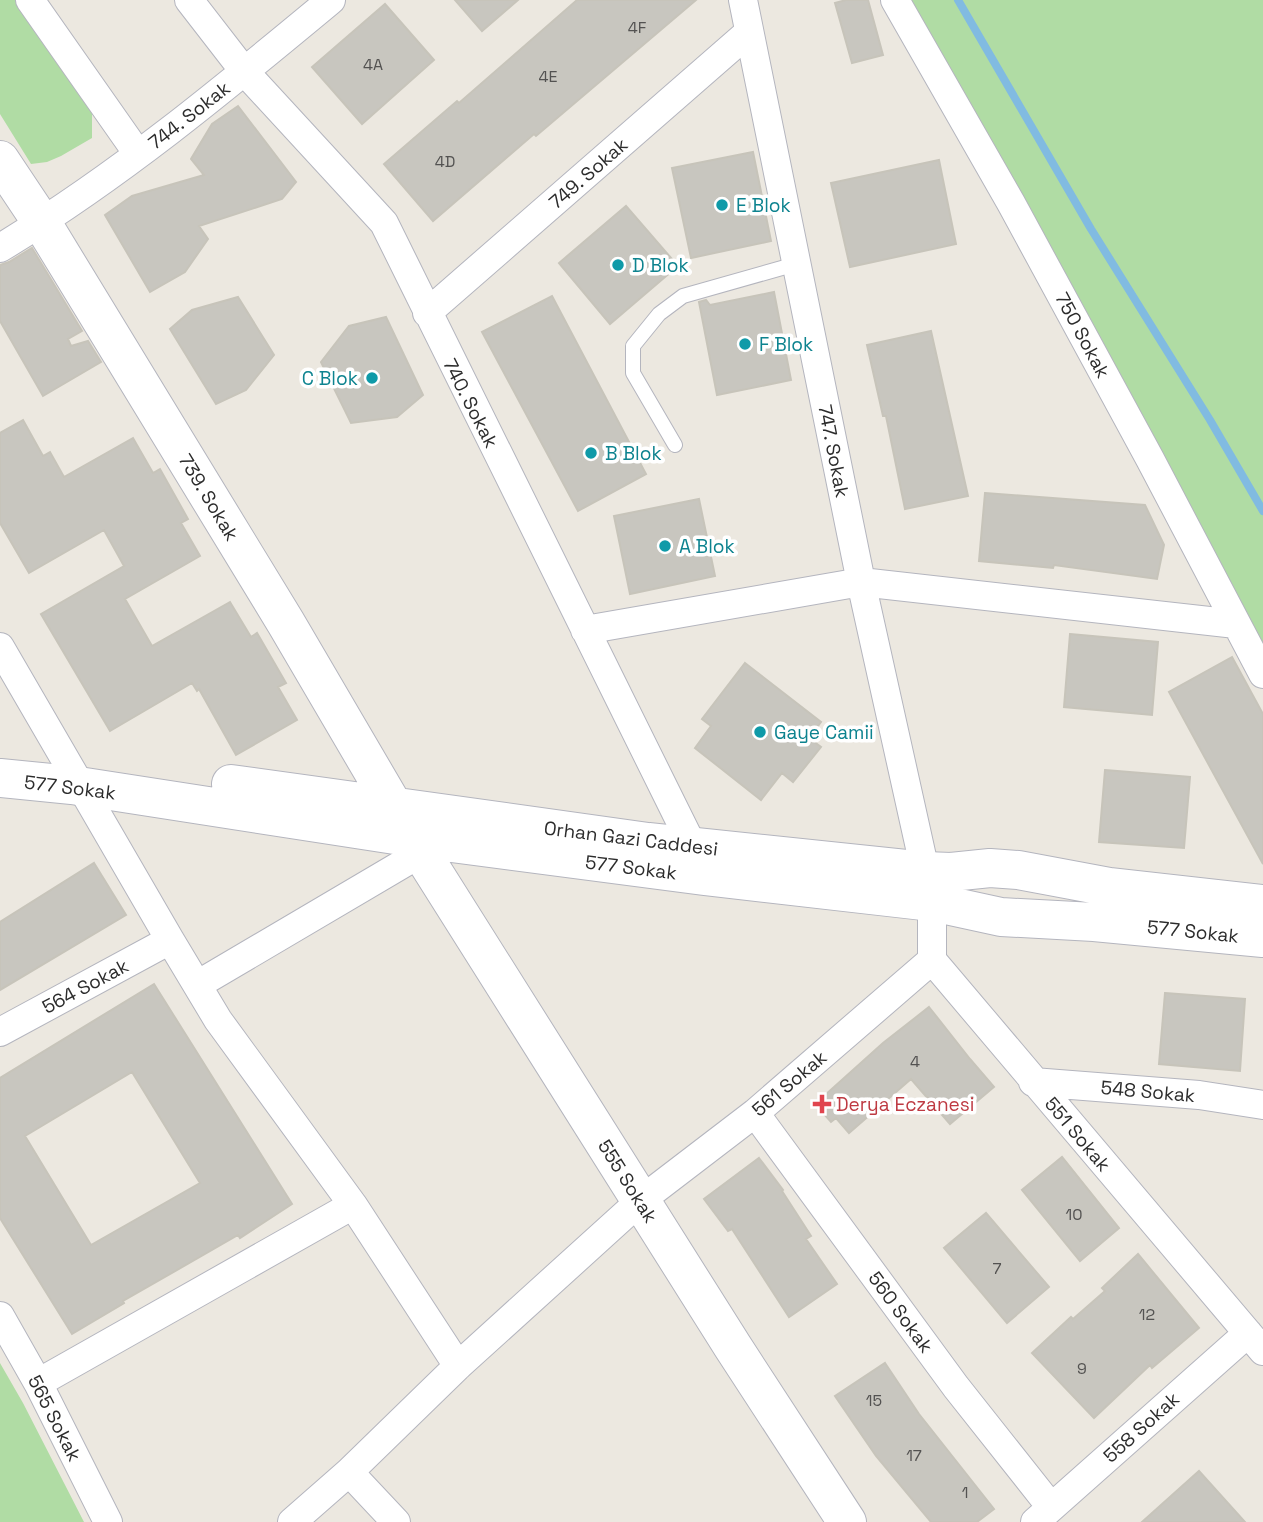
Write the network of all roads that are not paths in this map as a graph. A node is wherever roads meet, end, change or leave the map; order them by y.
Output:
1 (30, 0) edge
2 (189, 0) edge
3 (331, 0) edge
4 (743, 0) edge
5 (895, 0) edge
6 (749, 32) junction
7 (244, 71) junction
8 (138, 154) junction
9 (0, 160) edge
10 (42, 223) junction
11 (0, 248) edge
12 (796, 264) junction
13 (426, 313) junction
14 (675, 445) dead end
15 (861, 582) junction
16 (1236, 624) junction
17 (585, 630) junction
18 (0, 647) edge
19 (1263, 674) edge
20 (0, 754) edge
21 (73, 774) junction
22 (0, 778) edge
23 (393, 805) junction
24 (416, 845) junction
25 (694, 847) junction
26 (928, 886) junction
27 (1263, 904) edge
28 (1263, 938) edge
29 (170, 940) junction
30 (932, 960) junction
31 (197, 985) junction
32 (0, 1032) edge
33 (1033, 1082) junction
34 (1263, 1105) edge
35 (755, 1113) junction
36 (640, 1201) junction
37 (353, 1205) junction
38 (0, 1316) edge
39 (1255, 1342) edge
40 (458, 1366) junction
41 (38, 1384) junction
42 (349, 1472) junction
43 (1043, 1515) edge
44 (108, 1522) edge
45 (292, 1522) edge
46 (396, 1522) edge
47 (847, 1522) edge

1 - 8 street
2 - 7 street, 740. Sokak
3 - 7 street, 744. Sokak
4 - 6 street, 747. Sokak
5 - 16 street, 750 Sokak
6 - 12 street, 747. Sokak
6 - 13 street, 749. Sokak
7 - 8 street, 744. Sokak
7 - 13 street, 740. Sokak
8 - 10 street, 744. Sokak
9 - 10 street, 739. Sokak
10 - 11 street, 744. Sokak
10 - 23 street, 739. Sokak
12 - 14 lane
12 - 15 street, 747. Sokak
13 - 17 street, 740. Sokak
15 - 16 street
15 - 17 street
15 - 26 street, 747. Sokak
16 - 19 street, 750 Sokak
17 - 25 street, 740. Sokak
18 - 21 street
20 - 21 street, Orhan Gazi Caddesi
21 - 22 street, 577 Sokak
21 - 23 street, Orhan Gazi Caddesi
21 - 24 street, 577 Sokak
21 - 29 street
23 - 24 street, 739. Sokak
23 - 25 street, Orhan Gazi Caddesi
24 - 26 street, 577 Sokak
24 - 31 street
24 - 36 street, 555 Sokak
25 - 26 street, Orhan Gazi Caddesi
26 - 27 street, Orhan Gazi Caddesi
26 - 28 street, 577 Sokak
26 - 30 street
29 - 31 street
29 - 32 street, 564 Sokak
30 - 33 street, 551 Sokak
30 - 35 street, 561 Sokak
31 - 37 street
33 - 34 street, 548 Sokak
33 - 39 street, 551 Sokak
35 - 36 street, 561 Sokak
35 - 43 street, 560 Sokak
36 - 40 street, 561 Sokak
36 - 47 street, 555 Sokak
37 - 40 street
37 - 41 street
38 - 41 street, 565 Sokak
39 - 43 street, 558 Sokak
40 - 42 street, 561 Sokak
41 - 44 street, 565 Sokak
42 - 45 street, 561 Sokak
42 - 46 street

